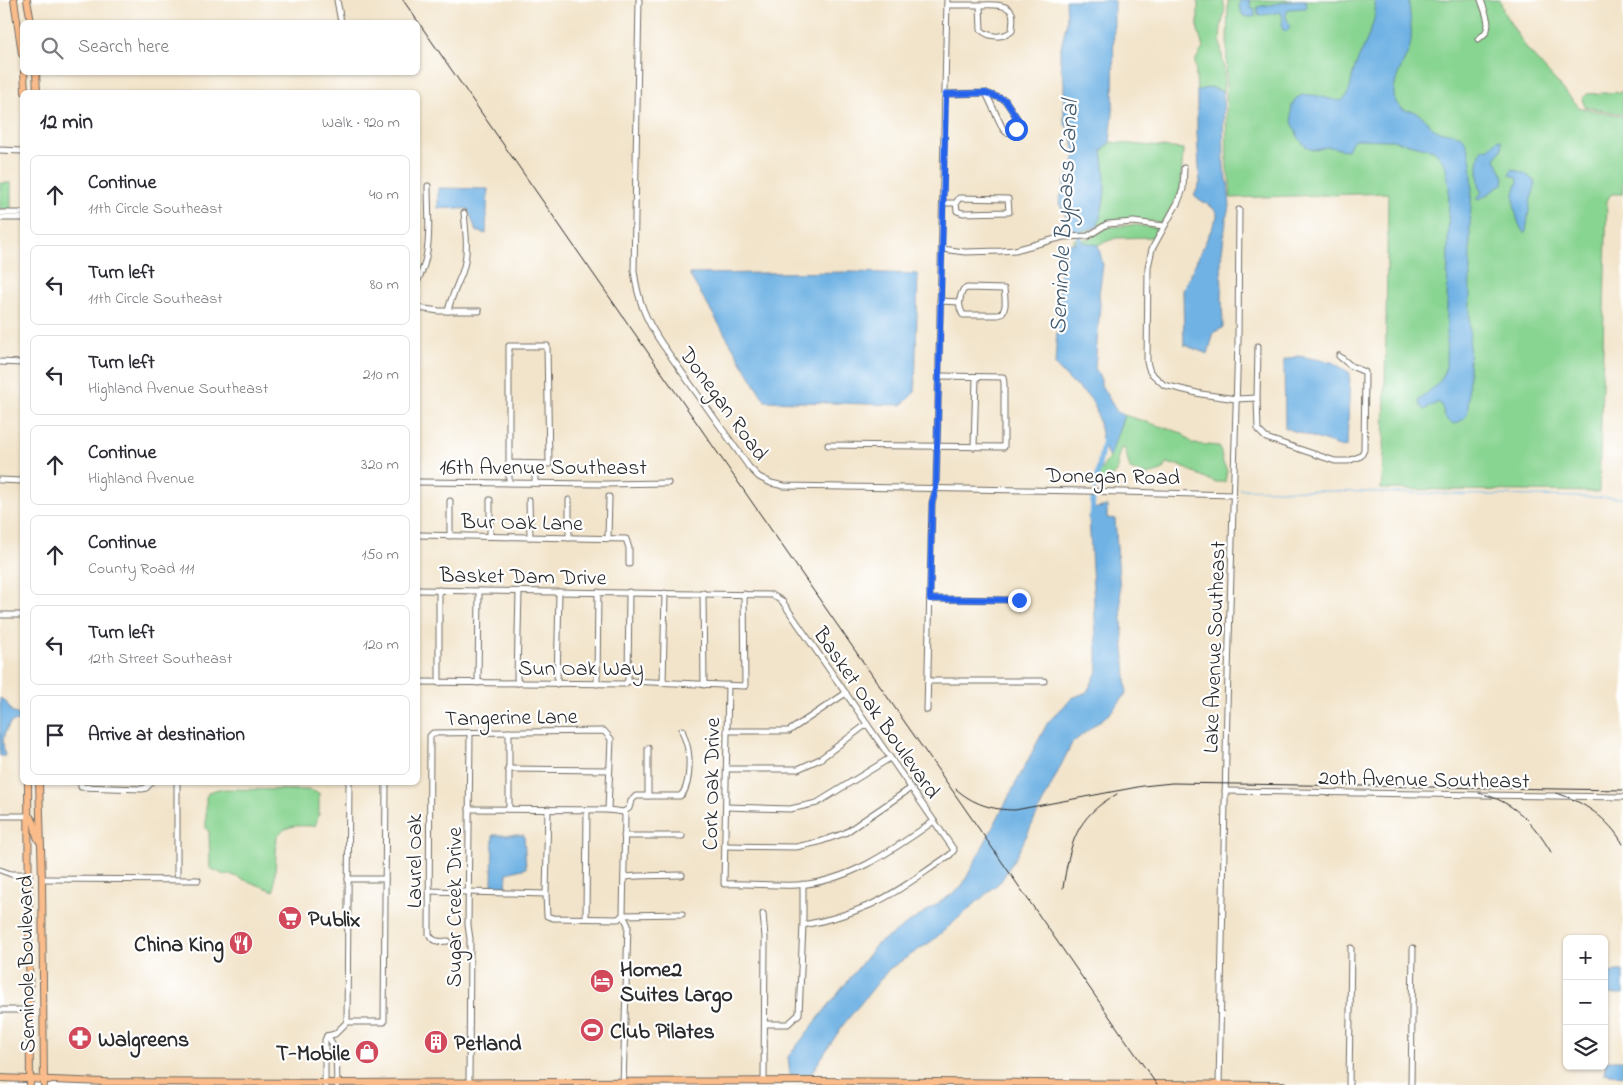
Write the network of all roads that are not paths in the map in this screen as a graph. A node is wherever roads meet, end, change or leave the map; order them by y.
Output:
1 (14, 0) edge
2 (27, 0) edge
3 (337, 0) edge
4 (639, 0) edge
5 (1481, 0) edge
6 (947, 2) edge
7 (980, 5) junction
8 (31, 20) edge
9 (341, 20) edge
10 (1478, 39) dead end
11 (20, 40) edge
12 (24, 75) edge
13 (36, 75) edge
14 (25, 90) edge
15 (37, 90) edge
16 (986, 93) junction
17 (946, 94) junction
18 (0, 150) edge
19 (20, 150) edge
20 (1184, 168) dead end
21 (428, 186) dead end
22 (942, 203) junction
23 (956, 203) junction
24 (1239, 210) dead end
25 (0, 213) edge
26 (20, 213) edge
27 (464, 213) dead end
28 (0, 218) edge
29 (20, 218) edge
30 (1164, 226) junction
31 (942, 249) junction
32 (420, 276) edge
33 (940, 301) junction
34 (959, 302) junction
35 (420, 308) edge
36 (448, 311) junction
37 (479, 311) dead end
38 (1258, 346) dead end
39 (1339, 356) dead end
40 (0, 362) edge
41 (20, 362) edge
42 (939, 376) junction
43 (976, 376) junction
44 (1236, 398) junction
45 (1257, 398) junction
46 (828, 445) dead end
47 (974, 446) junction
48 (937, 447) junction
49 (509, 463) junction
50 (535, 464) junction
51 (0, 480) edge
52 (20, 480) edge
53 (420, 482) edge
54 (509, 482) junction
55 (535, 482) junction
56 (668, 482) dead end
57 (936, 488) junction
58 (1233, 495) junction
59 (609, 497) dead end
60 (490, 500) dead end
61 (530, 500) dead end
62 (569, 500) dead end
63 (450, 501) dead end
64 (420, 535) edge
65 (450, 536) junction
66 (490, 536) junction
67 (530, 537) junction
68 (569, 538) junction
69 (608, 538) junction
70 (629, 564) dead end
71 (420, 590) edge
72 (439, 590) junction
73 (479, 591) junction
74 (518, 591) junction
75 (559, 592) junction
76 (598, 592) junction
77 (628, 592) junction
78 (666, 593) junction
79 (703, 594) junction
80 (744, 594) junction
81 (772, 595) joint
82 (930, 599) junction
83 (1019, 600) dead end
84 (0, 615) edge
85 (20, 615) edge
86 (628, 681) junction
87 (928, 681) junction
88 (1044, 681) dead end
89 (420, 682) edge
90 (439, 682) junction
91 (478, 683) junction
92 (518, 683) junction
93 (557, 684) junction
94 (597, 684) junction
95 (663, 684) junction
96 (704, 685) junction
97 (728, 685) junction
98 (846, 693) junction
99 (927, 710) dead end
100 (867, 724) junction
101 (682, 730) dead end
102 (728, 731) junction
103 (470, 732) junction
104 (509, 732) junction
105 (430, 736) joint
106 (648, 748) dead end
107 (890, 758) junction
108 (508, 769) junction
109 (727, 769) junction
110 (610, 770) junction
111 (28, 785) edge
112 (39, 785) edge
113 (81, 785) edge
114 (149, 785) edge
115 (178, 785) edge
116 (349, 785) edge
117 (386, 785) edge
118 (911, 788) junction
119 (1225, 792) junction
120 (648, 796) junction
121 (1623, 797) edge
122 (726, 807) junction
123 (469, 808) junction
124 (508, 809) junction
125 (548, 809) junction
126 (587, 810) junction
127 (608, 810) junction
128 (624, 812) junction
129 (0, 816) edge
130 (29, 816) junction
131 (934, 821) junction
132 (624, 836) junction
133 (682, 836) dead end
134 (40, 842) junction
135 (725, 846) junction
136 (0, 870) edge
137 (29, 874) junction
138 (177, 874) dead end
139 (682, 874) dead end
140 (624, 878) junction
141 (42, 879) junction
142 (348, 879) junction
143 (385, 879) junction
144 (198, 880) dead end
145 (803, 884) junction
146 (429, 891) junction
147 (468, 892) junction
148 (546, 894) junction
149 (682, 914) dead end
150 (763, 914) dead end
151 (623, 915) junction
152 (586, 918) junction
153 (803, 925) junction
154 (448, 941) dead end
155 (1351, 948) dead end
156 (1413, 948) dead end
157 (0, 1010) edge
158 (30, 1010) junction
159 (347, 1022) junction
160 (765, 1024) junction
161 (327, 1036) junction
162 (0, 1078) edge
163 (764, 1081) junction
164 (30, 1082) edge
165 (44, 1082) edge
166 (469, 1082) junction
167 (623, 1083) edge
168 (325, 1084) edge
169 (337, 1084) edge
170 (984, 1084) edge
171 (1128, 1084) edge
172 (1219, 1084) edge
173 (1283, 1085) edge
174 (1349, 1085) edge
175 (1411, 1085) edge

1 - 11 main road
2 - 8 main road
3 - 9 street
4 - 57 street, Donegan Road
5 - 10 street
6 - 7 street
6 - 17 street
7 - 7 street
12 - 14 main road
13 - 15 main road
16 - 16 street
16 - 17 street
17 - 22 street
18 - 19 street
20 - 30 street
21 - 32 street
22 - 23 street
22 - 31 street
23 - 23 street
24 - 44 street, Lake Avenue Southeast
25 - 26 street
27 - 36 street
28 - 29 street
30 - 31 street
30 - 44 street
31 - 33 street
33 - 34 street
33 - 42 street
34 - 34 street
35 - 36 street
36 - 37 street
38 - 45 street
39 - 45 street
40 - 41 street
42 - 43 street
42 - 48 street
43 - 47 street
43 - 47 street
44 - 45 street
44 - 58 street, Lake Avenue Southeast
46 - 48 street
47 - 48 street
48 - 57 street
49 - 50 street
49 - 50 street
49 - 54 street
50 - 55 street
51 - 52 street
53 - 54 street, 16th Avenue Southeast
54 - 55 street, 16th Avenue Southeast
55 - 56 street, 16th Avenue Southeast
57 - 58 street, Donegan Road
57 - 82 street
58 - 119 street, Lake Avenue Southeast
59 - 69 street
60 - 66 street
61 - 67 street
62 - 68 street
63 - 65 street
64 - 65 street, Bur Oak Lane
65 - 66 street, Bur Oak Lane
66 - 67 street, Bur Oak Lane
67 - 68 street, Bur Oak Lane
68 - 69 street, Bur Oak Lane
69 - 70 street, Bur Oak Lane
71 - 72 street, Basket Dam Drive
72 - 73 street, Basket Dam Drive
72 - 90 street
73 - 74 street, Basket Dam Drive
73 - 91 street
74 - 75 street, Basket Dam Drive
74 - 92 street
75 - 76 street, Basket Dam Drive
75 - 93 street
76 - 77 street, Basket Dam Drive
76 - 94 street
77 - 78 street, Basket Dam Drive
77 - 86 street
78 - 79 street, Basket Dam Drive
78 - 95 street
79 - 80 street, Basket Dam Drive
79 - 96 street
80 - 81 street, Basket Dam Drive
80 - 97 street, Sun Oak Way
81 - 98 street, Basket Oak Boulevard
82 - 83 street
82 - 87 street
84 - 85 street
86 - 94 street, Sun Oak Way
86 - 95 street, Sun Oak Way
87 - 88 street
87 - 99 street
89 - 90 street, Sun Oak Way
90 - 91 street, Sun Oak Way
91 - 92 street, Sun Oak Way
92 - 93 street, Sun Oak Way
93 - 94 street, Sun Oak Way
95 - 96 street, Sun Oak Way
96 - 97 street, Sun Oak Way
97 - 102 street, Cork Oak Drive
98 - 100 street, Basket Oak Boulevard
98 - 102 street
100 - 107 street, Basket Oak Boulevard
100 - 109 street
101 - 120 street
102 - 109 street, Cork Oak Drive
103 - 104 street, Tangerine Lane
103 - 105 street, Tangerine Lane
103 - 123 street, Sugar Creek Drive
104 - 108 street
104 - 110 street, Tangerine Lane
105 - 146 street, Laurel Oak
106 - 120 street
107 - 118 street, Basket Oak Boulevard
107 - 122 street
108 - 110 street
108 - 124 street
109 - 122 street, Cork Oak Drive
110 - 127 street
111 - 130 main road, Seminole Boulevard
112 - 134 main road, Seminole Boulevard
113 - 114 street
115 - 138 street
116 - 142 street
117 - 143 street
118 - 131 street, Basket Oak Boulevard
118 - 135 street
119 - 121 street, 20th Avenue Southeast
119 - 172 street, Lake Avenue Southeast
120 - 128 street
122 - 135 street, Cork Oak Drive
123 - 124 street
123 - 147 street, Sugar Creek Drive
124 - 125 street
125 - 126 street
125 - 148 street
126 - 127 street
126 - 152 street
127 - 128 street
128 - 132 street
129 - 130 street
130 - 134 main road
130 - 137 main road, Seminole Boulevard
131 - 145 street
131 - 153 street, Basket Oak Boulevard
132 - 133 street
132 - 140 street
134 - 141 main road, Seminole Boulevard
135 - 145 street, Cork Oak Drive
136 - 137 street
137 - 141 main road
137 - 158 main road, Seminole Boulevard
139 - 140 street
140 - 151 street
141 - 144 street
141 - 165 main road, Seminole Boulevard
142 - 143 street
142 - 159 street
143 - 159 street
145 - 153 street
146 - 147 street
146 - 154 street, Laurel Oak
147 - 148 street
147 - 166 street, Sugar Creek Drive
148 - 152 street
149 - 151 street
150 - 160 street
151 - 152 street
151 - 167 street
153 - 160 street
155 - 174 street
156 - 175 street
157 - 158 street
158 - 164 main road, Seminole Boulevard
159 - 161 street
160 - 163 street
161 - 168 street
161 - 169 street
162 - 164 main road
163 - 167 main road
163 - 170 main road
164 - 165 main road
165 - 168 main road
166 - 167 main road
166 - 169 main road
168 - 169 main road
170 - 171 main road
171 - 172 main road
172 - 173 main road

